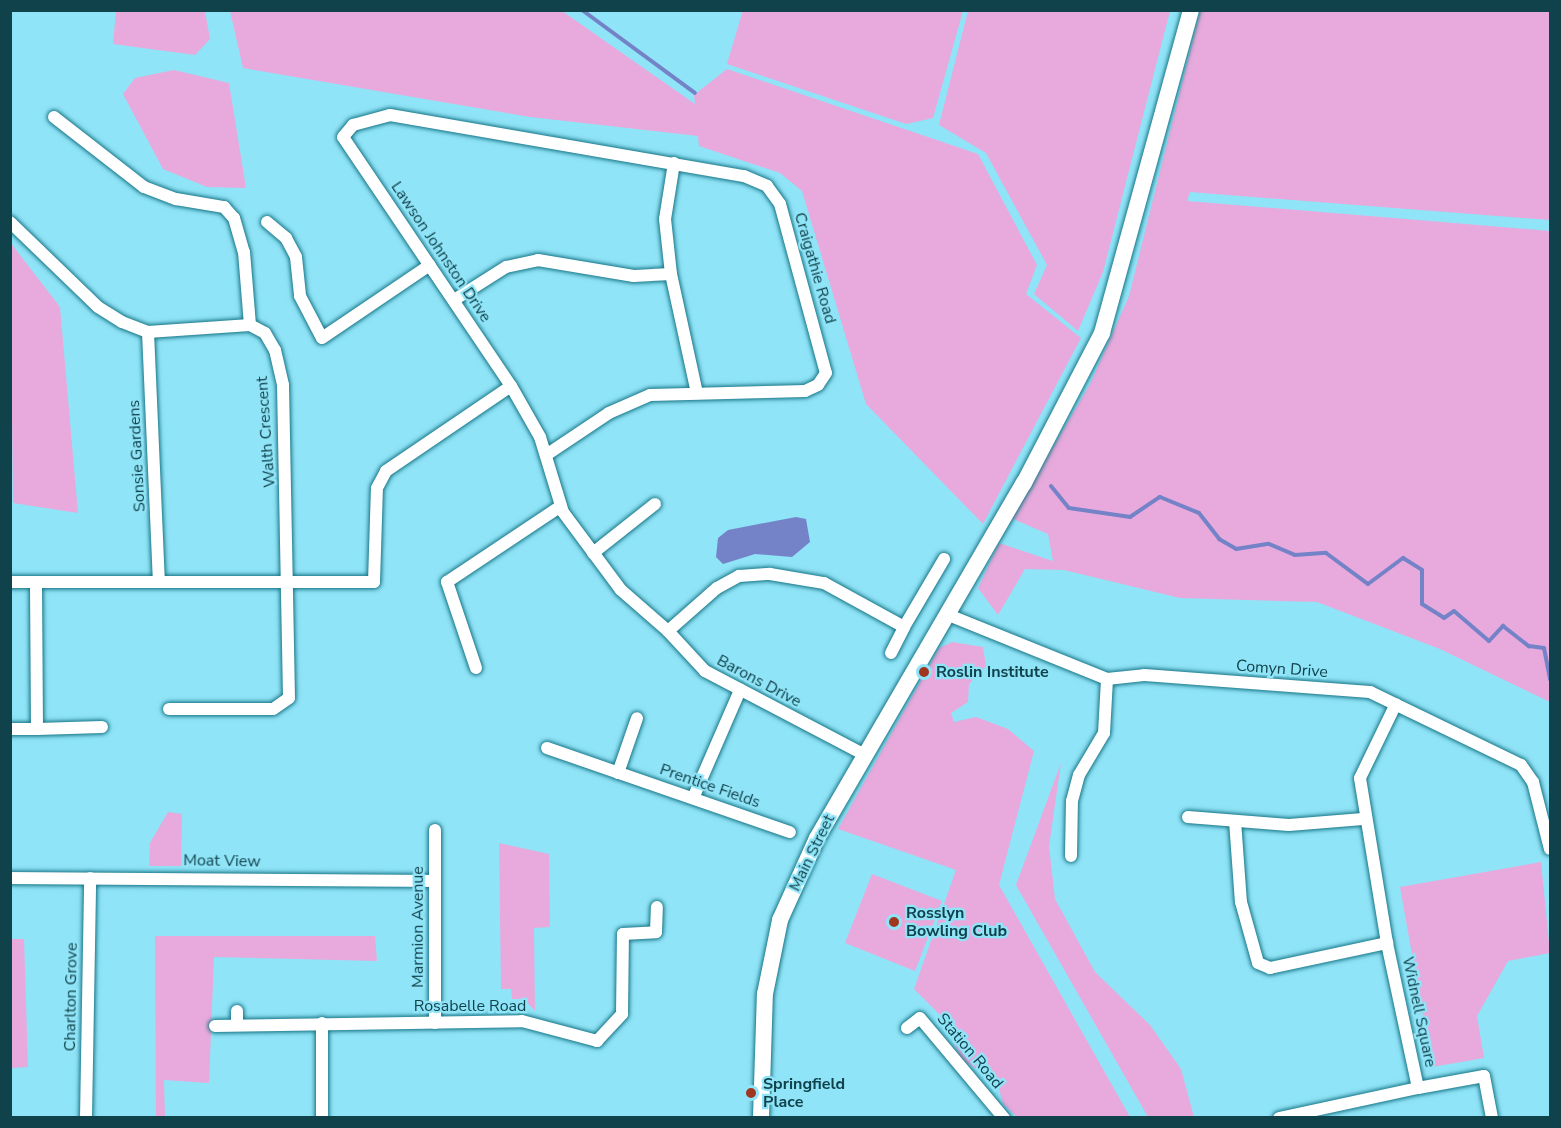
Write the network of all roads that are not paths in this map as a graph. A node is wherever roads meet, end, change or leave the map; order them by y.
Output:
1 (1191, 10) edge
2 (54, 117) dead end
3 (674, 163) junction
4 (10, 222) edge
5 (267, 222) dead end
6 (430, 265) junction
7 (671, 274) junction
8 (454, 300) junction
9 (250, 325) junction
10 (148, 332) junction
11 (512, 386) junction
12 (697, 393) junction
13 (546, 455) junction
14 (655, 504) dead end
15 (561, 506) junction
16 (594, 553) junction
17 (944, 559) dead end
18 (159, 579) junction
19 (10, 582) edge
20 (290, 582) junction
21 (36, 583) junction
22 (946, 614) junction
23 (904, 627) junction
24 (668, 631) junction
25 (891, 653) dead end
26 (476, 668) dead end
27 (1107, 679) junction
28 (740, 690) junction
29 (1396, 704) junction
30 (169, 709) dead end
31 (637, 718) dead end
32 (102, 727) dead end
33 (10, 729) edge
34 (37, 729) junction
35 (547, 748) dead end
36 (865, 755) junction
37 (618, 773) junction
38 (694, 796) junction
39 (1188, 817) dead end
40 (1363, 819) junction
41 (1235, 821) junction
42 (435, 831) dead end
43 (790, 832) dead end
44 (1551, 849) edge
45 (1071, 856) dead end
46 (10, 878) edge
47 (90, 878) junction
48 (433, 881) junction
49 (657, 907) dead end
50 (1387, 943) junction
51 (237, 1011) dead end
52 (322, 1023) junction
53 (435, 1023) junction
54 (237, 1025) junction
55 (215, 1026) dead end
56 (907, 1028) dead end
57 (1418, 1088) junction
58 (86, 1118) edge
59 (322, 1118) edge
60 (761, 1118) edge
61 (1004, 1118) edge
62 (1279, 1118) edge
63 (1492, 1118) edge

1 - 22 main road, Main Street
2 - 9 street
3 - 6 street, Lawson Johnston Drive
3 - 7 street
3 - 12 street, Craigathie Road
4 - 10 street
5 - 6 street
6 - 8 street, Lawson Johnston Drive
7 - 8 street
7 - 12 street
8 - 11 street, Lawson Johnston Drive
9 - 10 street
9 - 20 street, Walth Crescent
10 - 18 street, Sonsie Gardens
11 - 13 street, Lawson Johnston Drive
11 - 20 street
12 - 13 street, Craigathie Road
13 - 15 street, Lawson Johnston Drive
14 - 16 street
15 - 16 street, Lawson Johnston Drive
15 - 26 street
16 - 24 street, Lawson Johnston Drive
17 - 23 street
18 - 20 street
18 - 21 street
19 - 21 street
20 - 30 street, Walth Crescent
21 - 34 street
22 - 27 street, Comyn Drive
22 - 36 main road, Main Street
23 - 24 street
23 - 25 street
24 - 28 street, Barons Drive
27 - 29 street, Comyn Drive
27 - 45 street
28 - 36 street, Barons Drive
28 - 38 street
29 - 40 street, Widnell Square
29 - 44 street, Comyn Drive
31 - 37 street
32 - 34 street
33 - 34 street
35 - 37 street, Prentice Fields
36 - 60 main road, Main Street
37 - 38 street, Prentice Fields
38 - 43 street, Prentice Fields
39 - 41 street
40 - 41 street
40 - 50 street, Widnell Square
41 - 50 street, Widnell Square
42 - 48 street, Marmion Avenue
46 - 47 street, Moat View
47 - 48 street, Moat View
47 - 58 street, Charlton Grove
48 - 53 street, Marmion Avenue
49 - 53 street, Rosabelle Road
50 - 57 street, Widnell Square
51 - 54 street
52 - 53 street, Rosabelle Road
52 - 54 street, Rosabelle Road
52 - 59 street
54 - 55 street, Rosabelle Road
56 - 61 street, Station Road
57 - 62 street, Widnell Square
57 - 63 street, Widnell Square

